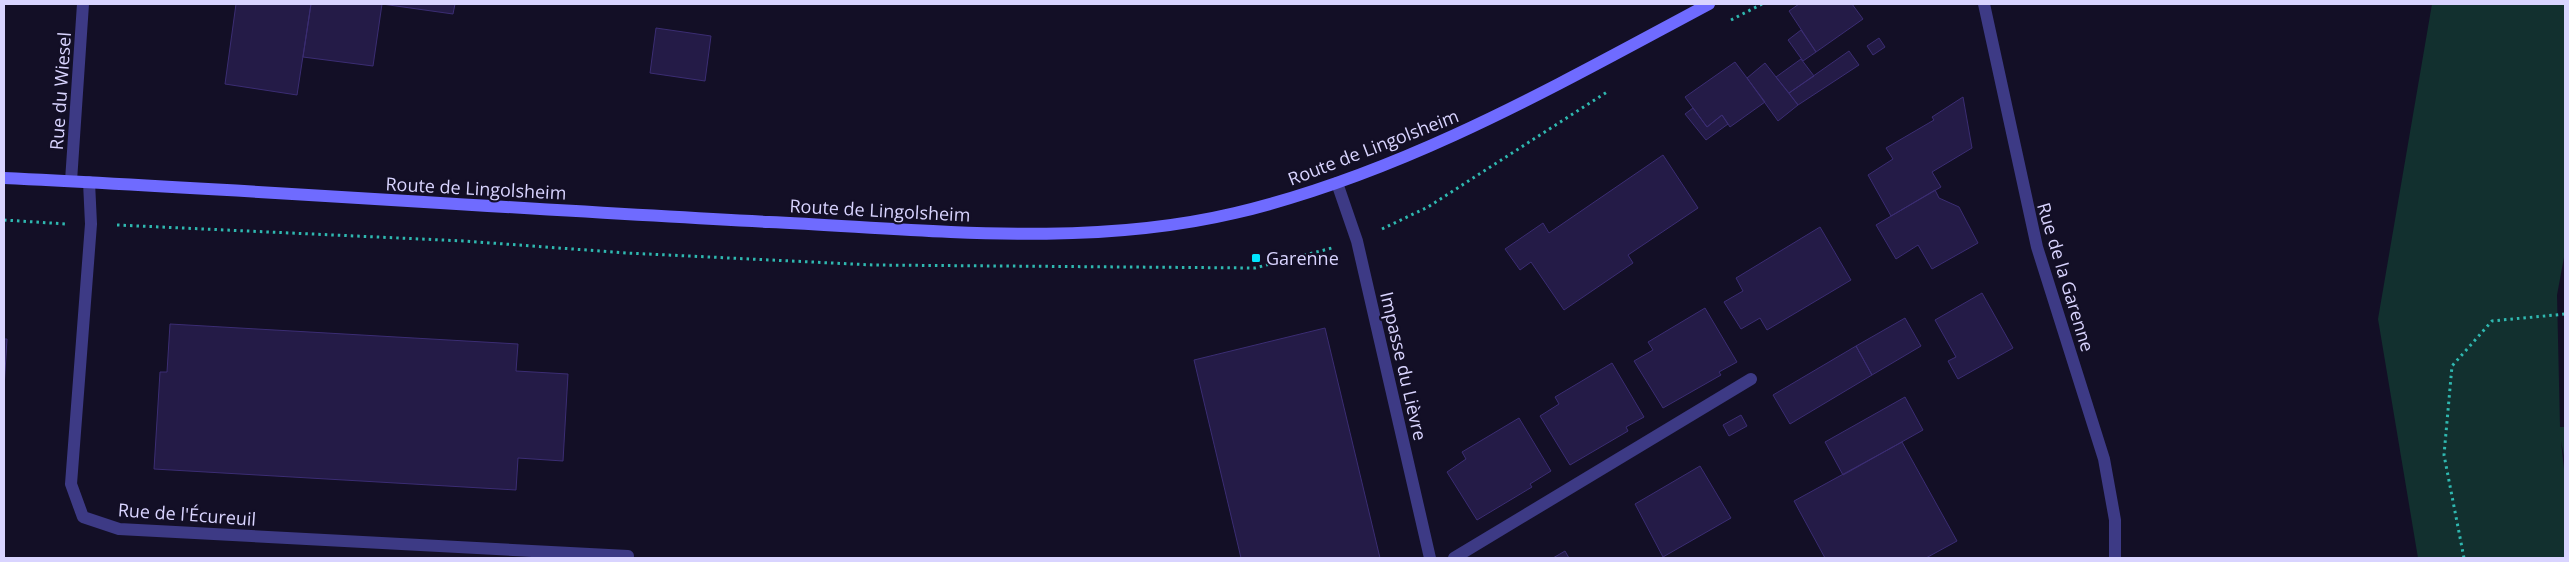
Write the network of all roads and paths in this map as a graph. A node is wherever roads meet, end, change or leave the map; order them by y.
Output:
1 (83, 4) edge
2 (1709, 4) edge
3 (1984, 4) edge
4 (4, 178) edge
5 (70, 181) junction
6 (89, 182) junction
7 (1337, 183) junction
8 (2565, 314) edge
9 (1751, 379) dead end
10 (628, 556) dead end
11 (1430, 558) edge
12 (1454, 558) edge
13 (2114, 558) edge
14 (2464, 558) edge

1 - 5 street, Rue du Wiesel
2 - 7 main road, Route de Lingolsheim
3 - 13 street, Rue de la Garenne
4 - 5 main road, Route de Lingolsheim
5 - 6 main road, Route de Lingolsheim
6 - 7 main road, Route de Lingolsheim
6 - 10 street, Rue de l'Écureuil
7 - 11 street, Impasse du Lièvre
8 - 14 path
9 - 12 street

